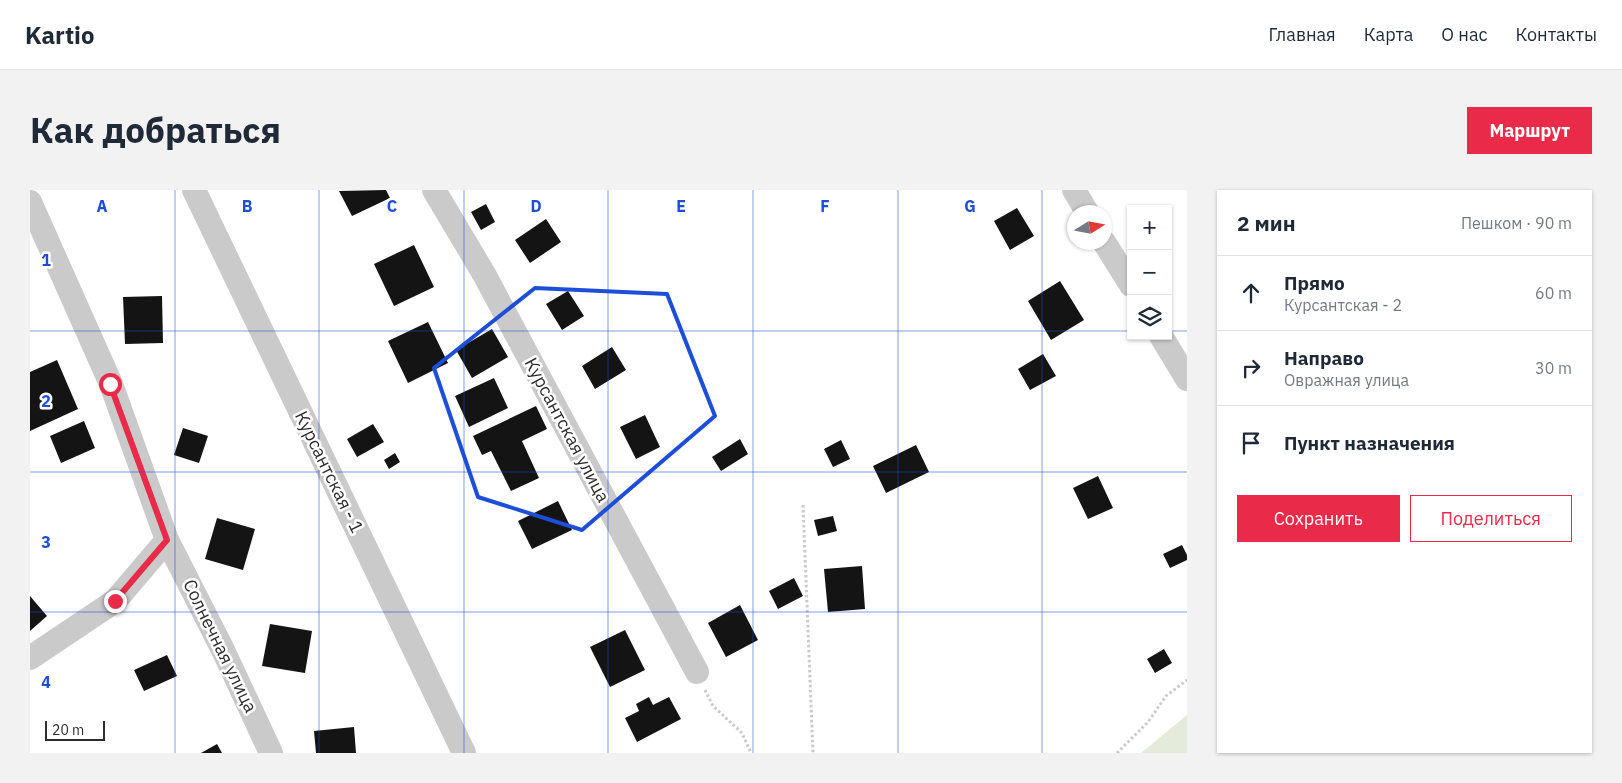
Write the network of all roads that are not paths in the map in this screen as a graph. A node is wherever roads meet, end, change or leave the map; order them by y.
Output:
1 (194, 190) edge
2 (434, 190) edge
3 (1074, 190) edge
4 (30, 202) edge
5 (1083, 205) edge
6 (1109, 250) edge
7 (1127, 279) edge
8 (1163, 340) edge
9 (1187, 379) edge
10 (167, 540) junction
11 (30, 658) edge
12 (697, 672) road end
13 (271, 753) edge
14 (464, 753) edge

1 - 14 street, Курсантская - 1
2 - 12 street, Курсантская улица
3 - 5 street
4 - 10 street, Солнечная улица
6 - 7 street
8 - 9 street
10 - 11 street
10 - 13 street, Солнечная улица

